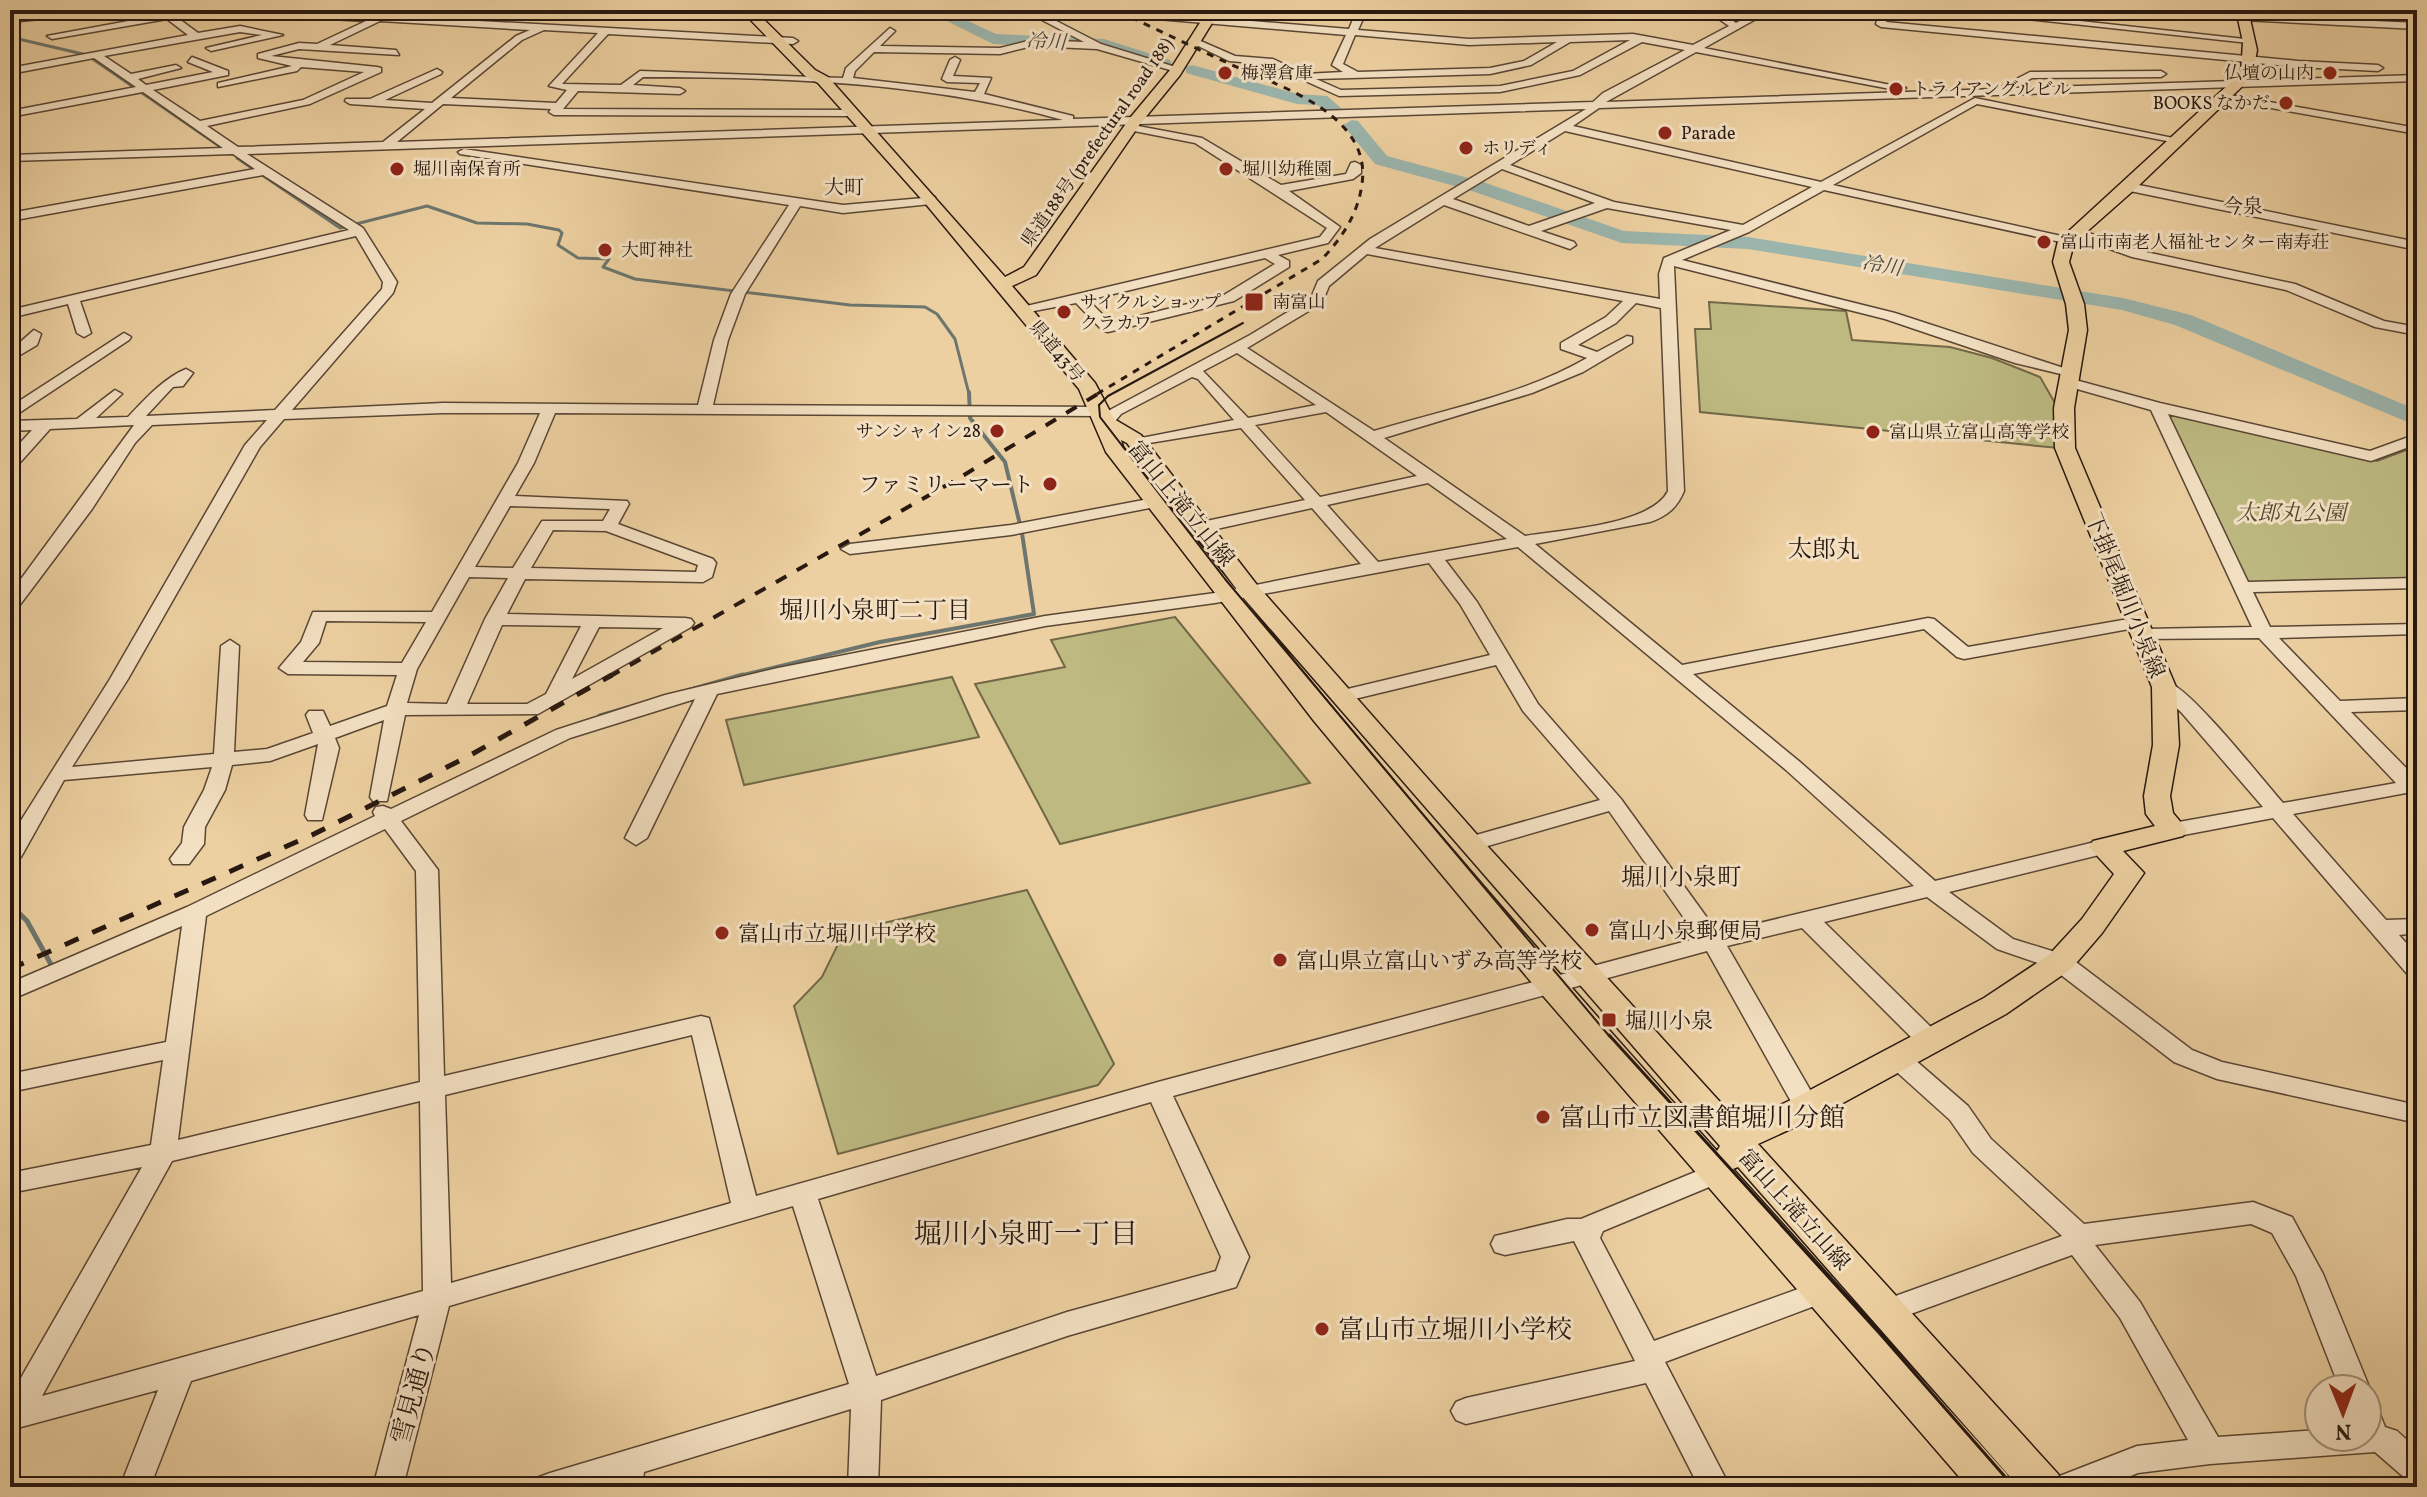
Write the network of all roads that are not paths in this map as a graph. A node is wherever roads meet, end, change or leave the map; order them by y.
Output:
1 (126, 10) edge
2 (224, 10) edge
3 (747, 10) edge
4 (761, 10) edge
5 (1028, 10) edge
6 (1069, 10) edge
7 (1362, 10) edge
8 (1711, 10) edge
9 (1767, 10) edge
10 (1885, 10) edge
11 (1950, 10) edge
12 (2061, 10) edge
13 (2400, 10) edge
14 (115, 11) edge
15 (282, 12) edge
16 (1120, 12) edge
17 (43, 13) edge
18 (165, 13) edge
19 (2243, 14) edge
20 (1210, 15) edge
21 (10, 19) edge
22 (378, 19) junction
23 (2070, 20) junction
24 (2417, 23) edge
25 (1738, 26) junction
26 (182, 27) junction
27 (543, 28) junction
28 (605, 31) junction
29 (890, 31) dead end
30 (1351, 33) junction
31 (64, 34) junction
32 (52, 36) dead end
33 (196, 36) junction
34 (121, 38) junction
35 (1642, 38) junction
36 (1572, 39) junction
37 (109, 40) dead end
38 (776, 40) junction
39 (2249, 40) junction
40 (793, 41) junction
41 (1193, 41) junction
42 (2102, 44) junction
43 (1098, 46) junction
44 (319, 47) junction
45 (211, 48) junction
46 (1697, 48) junction
47 (131, 49) junction
48 (870, 49) junction
49 (363, 51) junction
50 (396, 53) dead end
51 (96, 55) junction
52 (2250, 58) junction
53 (970, 60) dead end
54 (313, 65) junction
55 (333, 66) junction
56 (1177, 69) junction
57 (2417, 70) edge
58 (10, 71) edge
59 (437, 74) dead end
60 (2247, 74) junction
61 (1357, 75) junction
62 (207, 76) junction
63 (458, 76) dead end
64 (471, 77) junction
65 (1303, 77) junction
66 (129, 78) junction
67 (194, 79) junction
68 (823, 80) junction
69 (2417, 80) edge
70 (847, 81) junction
71 (2301, 82) junction
72 (2344, 84) junction
73 (222, 85) junction
74 (145, 88) junction
75 (575, 88) junction
76 (624, 88) junction
77 (1500, 89) junction
78 (285, 90) dead end
79 (2231, 90) junction
80 (235, 91) dead end
81 (680, 91) dead end
82 (2417, 91) edge
83 (1339, 93) junction
84 (1998, 93) junction
85 (1936, 94) junction
86 (978, 95) junction
87 (1607, 95) junction
88 (1972, 97) junction
89 (350, 101) dead end
90 (306, 102) junction
91 (370, 102) junction
92 (439, 104) junction
93 (558, 106) junction
94 (1512, 106) junction
95 (1594, 107) junction
96 (854, 113) junction
97 (10, 114) edge
98 (1348, 114) junction
99 (1084, 123) junction
100 (199, 125) junction
101 (1133, 125) junction
102 (1562, 127) junction
103 (2417, 131) edge
104 (871, 132) junction
105 (2177, 140) junction
106 (385, 146) junction
107 (440, 148) junction
108 (237, 152) junction
109 (10, 160) edge
110 (1355, 165) dead end
111 (1500, 165) junction
112 (265, 171) junction
113 (1821, 186) junction
114 (2129, 187) junction
115 (1279, 189) junction
116 (931, 200) junction
117 (1443, 200) junction
118 (797, 202) junction
119 (1608, 203) junction
120 (10, 217) edge
121 (1745, 229) junction
122 (359, 231) junction
123 (1528, 231) junction
124 (2071, 237) junction
125 (1570, 245) dead end
126 (2417, 246) edge
127 (1365, 250) junction
128 (1266, 253) junction
129 (1669, 261) junction
130 (1001, 285) junction
131 (1078, 297) junction
132 (73, 299) junction
133 (1631, 300) junction
134 (1669, 305) junction
135 (1023, 311) junction
136 (10, 314) edge
137 (2417, 331) edge
138 (84, 333) dead end
139 (34, 334) dead end
140 (124, 337) dead end
141 (1627, 340) dead end
142 (1237, 347) junction
143 (10, 357) edge
144 (1599, 357) junction
145 (1191, 371) junction
146 (186, 373) dead end
147 (2068, 377) junction
148 (115, 394) dead end
149 (1329, 407) junction
150 (2157, 407) junction
151 (549, 409) junction
152 (705, 409) junction
153 (283, 413) junction
154 (10, 414) edge
155 (1103, 417) junction
156 (141, 420) junction
157 (81, 423) junction
158 (1245, 423) junction
159 (45, 425) junction
160 (10, 426) edge
161 (1372, 437) junction
162 (2417, 439) edge
163 (1136, 443) junction
164 (10, 464) edge
165 (1430, 478) junction
166 (504, 501) junction
167 (1154, 503) junction
168 (1316, 503) junction
169 (608, 526) junction
170 (1203, 527) junction
171 (1521, 542) junction
172 (850, 549) dead end
173 (1433, 557) junction
174 (1373, 567) junction
175 (462, 572) junction
176 (517, 573) junction
177 (2417, 583) edge
178 (2243, 587) junction
179 (1237, 593) junction
180 (10, 606) edge
181 (436, 617) junction
182 (494, 619) junction
183 (593, 621) junction
184 (2143, 629) junction
185 (2417, 629) edge
186 (2264, 633) junction
187 (230, 646) dead end
188 (1503, 658) junction
189 (408, 669) junction
190 (1680, 671) junction
191 (2164, 687) junction
192 (709, 690) junction
193 (1342, 696) junction
194 (554, 697) junction
195 (2417, 704) edge
196 (2335, 707) junction
197 (455, 708) junction
198 (396, 709) junction
199 (316, 715) dead end
200 (324, 736) junction
201 (223, 760) junction
202 (57, 775) junction
203 (2415, 788) edge
204 (1614, 803) junction
205 (383, 809) junction
206 (2275, 810) junction
207 (315, 815) dead end
208 (2173, 830) junction
209 (636, 838) dead end
210 (1470, 844) junction
211 (2103, 847) junction
212 (10, 857) edge
213 (181, 859) dead end
214 (1928, 887) junction
215 (195, 912) junction
216 (1807, 919) junction
217 (2417, 926) edge
218 (2381, 928) junction
219 (1713, 942) junction
220 (2060, 962) junction
221 (2417, 970) edge
222 (1586, 975) junction
223 (1551, 987) junction
224 (10, 992) edge
225 (1930, 1041) junction
226 (178, 1048) junction
227 (1898, 1059) junction
228 (10, 1083) edge
229 (433, 1091) junction
230 (1158, 1091) junction
231 (1807, 1107) junction
232 (2417, 1114) edge
233 (1739, 1146) junction
234 (163, 1153) junction
235 (1717, 1173) junction
236 (10, 1183) edge
237 (803, 1195) junction
238 (746, 1209) junction
239 (1590, 1230) junction
240 (2078, 1239) junction
241 (1505, 1244) dead end
242 (1823, 1291) junction
243 (437, 1299) junction
244 (1886, 1311) junction
245 (1651, 1363) junction
246 (180, 1372) junction
247 (2349, 1373) edge
248 (866, 1392) junction
249 (1466, 1411) dead end
250 (13, 1416) edge
251 (2303, 1438) edge
252 (2383, 1438) edge
253 (2210, 1451) junction
254 (2417, 1469) edge
255 (628, 1475) edge
256 (135, 1487) edge
257 (388, 1487) edge
258 (550, 1487) edge
259 (863, 1487) edge
260 (1715, 1487) edge
261 (1993, 1487) edge
262 (2044, 1487) edge
263 (2068, 1487) edge

1 - 14 street
2 - 15 street
3 - 38 main road
4 - 40 main road
5 - 43 street
6 - 16 street
7 - 30 street
8 - 25 street
9 - 25 street
10 - 42 street
11 - 23 street
12 - 23 street
13 - 24 highway
14 - 17 street
14 - 31 street
15 - 22 street
16 - 20 street
17 - 21 street
18 - 26 street
18 - 31 street
19 - 24 street
19 - 39 main road
20 - 30 street
20 - 41 main road, 県道188号 (prefectural road 188)
22 - 27 street
22 - 44 street
23 - 39 street
23 - 42 street
25 - 46 street
26 - 33 street
26 - 34 street
27 - 28 street
27 - 64 street
28 - 38 street
28 - 75 street
29 - 48 street
30 - 36 street
30 - 61 street
31 - 32 street
33 - 45 street
33 - 45 street
33 - 47 street
34 - 37 street
34 - 47 street
35 - 36 street
35 - 46 street
35 - 77 street
36 - 61 street
38 - 40 street
38 - 68 main road
39 - 52 main road
40 - 68 main road
41 - 56 main road, 県道188号 (prefectural road 188)
41 - 65 street
42 - 52 street
43 - 48 street
43 - 56 street
44 - 49 street
44 - 54 street
45 - 62 street
46 - 85 street
46 - 87 street
47 - 51 street
48 - 70 street
49 - 50 street
49 - 55 street
51 - 58 street
51 - 66 street
52 - 57 street
52 - 60 main road
53 - 86 street
54 - 55 street
54 - 73 street
55 - 90 street
56 - 101 main road, 県道188号 (prefectural road 188)
59 - 91 street
60 - 71 street
60 - 79 main road
60 - 84 street
61 - 65 street
62 - 67 street
62 - 73 street
63 - 64 street
64 - 92 street
65 - 83 street
66 - 67 street
66 - 74 street
67 - 74 street
68 - 70 street
68 - 76 street
68 - 96 main road
69 - 71 street
69 - 72 street
70 - 86 street
71 - 79 street
72 - 79 street
72 - 82 street
73 - 80 street
74 - 97 street
74 - 100 street
75 - 76 street
75 - 93 street
76 - 81 street
77 - 83 street
77 - 94 street
78 - 90 street
79 - 84 street
79 - 88 street
79 - 103 street
79 - 105 main road
83 - 98 street
84 - 88 street
85 - 88 street
85 - 95 street
86 - 99 street
87 - 94 street
87 - 95 street
88 - 95 street
88 - 105 street
88 - 113 street
89 - 91 street
90 - 100 street
91 - 92 street
92 - 93 street
92 - 106 street
93 - 96 street
94 - 95 street
94 - 98 street
95 - 101 street
95 - 102 street
96 - 104 main road
98 - 101 street
99 - 101 street
99 - 104 street
100 - 108 street
101 - 104 street
101 - 115 street
101 - 130 main road, 県道188号 (prefectural road 188)
102 - 111 street
102 - 113 street
104 - 106 street
104 - 107 street
104 - 116 main road
105 - 114 main road
106 - 108 street
107 - 108 street
107 - 118 street
108 - 109 street
108 - 112 street
110 - 115 street
111 - 117 street
111 - 119 street
112 - 120 street
112 - 122 street
113 - 121 street
113 - 124 street
114 - 124 main road
114 - 126 street
115 - 128 street
116 - 118 street
116 - 130 main road
117 - 123 street
117 - 127 street
118 - 152 street
119 - 121 street
119 - 123 street
121 - 129 street
122 - 132 street
122 - 153 street
123 - 125 street
124 - 137 street
124 - 147 main road, 下掛尾堀川小泉線
127 - 133 street
127 - 142 street
128 - 131 street
128 - 131 street
129 - 134 street
129 - 147 street
130 - 135 main road, 県道43号
131 - 135 street
132 - 136 street
132 - 138 street
133 - 134 street
133 - 144 street
134 - 171 street
135 - 155 main road, 県道43号
139 - 143 street
140 - 154 street
141 - 144 street
142 - 145 street
142 - 149 street
144 - 161 street
145 - 155 street
145 - 158 street
146 - 156 street
147 - 150 street
147 - 184 main road, 下掛尾堀川小泉線
148 - 157 street
149 - 158 street
149 - 161 street
150 - 162 street
150 - 178 street
151 - 152 street
151 - 153 street
151 - 166 street
152 - 155 street
153 - 156 street
153 - 202 street
155 - 163 main road, 富山上滝立山線
155 - 167 main road, 富山上滝立山線
156 - 157 street
156 - 180 street
157 - 159 street
158 - 163 street
158 - 168 street
159 - 160 street
159 - 164 street
161 - 165 street
163 - 170 main road, 富山上滝立山線
165 - 168 street
165 - 171 street
166 - 169 street
166 - 175 street
167 - 172 street
167 - 179 main road, 富山上滝立山線
168 - 170 street
168 - 174 street
169 - 176 street
169 - 176 street
170 - 179 main road, 富山上滝立山線
171 - 173 street
171 - 190 street
173 - 174 street
173 - 188 street
174 - 179 street
175 - 176 street
175 - 181 street
176 - 182 street
177 - 178 street
178 - 186 street
179 - 192 street
179 - 193 main road, 富山上滝立山線
179 - 223 main road, 富山上滝立山線
181 - 189 street
181 - 189 street
182 - 183 street
182 - 197 street
183 - 194 street
183 - 194 street
184 - 186 street
184 - 190 street
184 - 191 main road, 下掛尾堀川小泉線
185 - 186 street
186 - 196 street
187 - 201 street
188 - 193 street
188 - 204 street
189 - 198 street
190 - 214 street
191 - 206 street
191 - 208 main road, 下掛尾堀川小泉線
192 - 205 street
192 - 209 street
193 - 210 main road, 富山上滝立山線
194 - 197 street
195 - 196 street
196 - 203 street
197 - 198 street
198 - 200 street
198 - 205 street
199 - 200 street
200 - 201 street
200 - 207 street
201 - 202 street
201 - 213 street
202 - 212 street
203 - 206 street
204 - 210 street
204 - 219 street
205 - 215 street
205 - 229 street, 雪見通り
206 - 208 street
206 - 218 street
208 - 211 main road
210 - 222 main road, 富山上滝立山線
211 - 214 street
211 - 220 main road
214 - 216 street
214 - 220 street
215 - 224 street
215 - 226 street
216 - 219 street
216 - 225 street
217 - 218 street
218 - 221 street
219 - 222 street
219 - 231 street
220 - 225 main road
220 - 232 street
222 - 223 street
222 - 233 main road, 富山上滝立山線
223 - 230 street
223 - 235 main road, 富山上滝立山線
225 - 227 main road
226 - 228 street
226 - 234 street
227 - 231 main road
227 - 240 street
229 - 234 street
229 - 238 street
229 - 243 street, 雪見通り
230 - 237 street
230 - 248 street
231 - 233 main road
233 - 235 main road
233 - 244 main road, 富山上滝立山線
234 - 236 street
234 - 250 street
235 - 239 street
235 - 242 main road, 富山上滝立山線
237 - 238 street
237 - 248 street
238 - 243 street
239 - 241 street
239 - 245 street
240 - 244 street
240 - 247 street
240 - 253 street
242 - 245 street
242 - 261 main road, 富山上滝立山線
243 - 246 street
243 - 257 street, 雪見通り
244 - 262 main road, 富山上滝立山線
245 - 249 street
245 - 260 street
246 - 250 street
246 - 256 street
248 - 255 street
248 - 259 street
251 - 253 street
252 - 254 street
253 - 263 street
255 - 258 street

